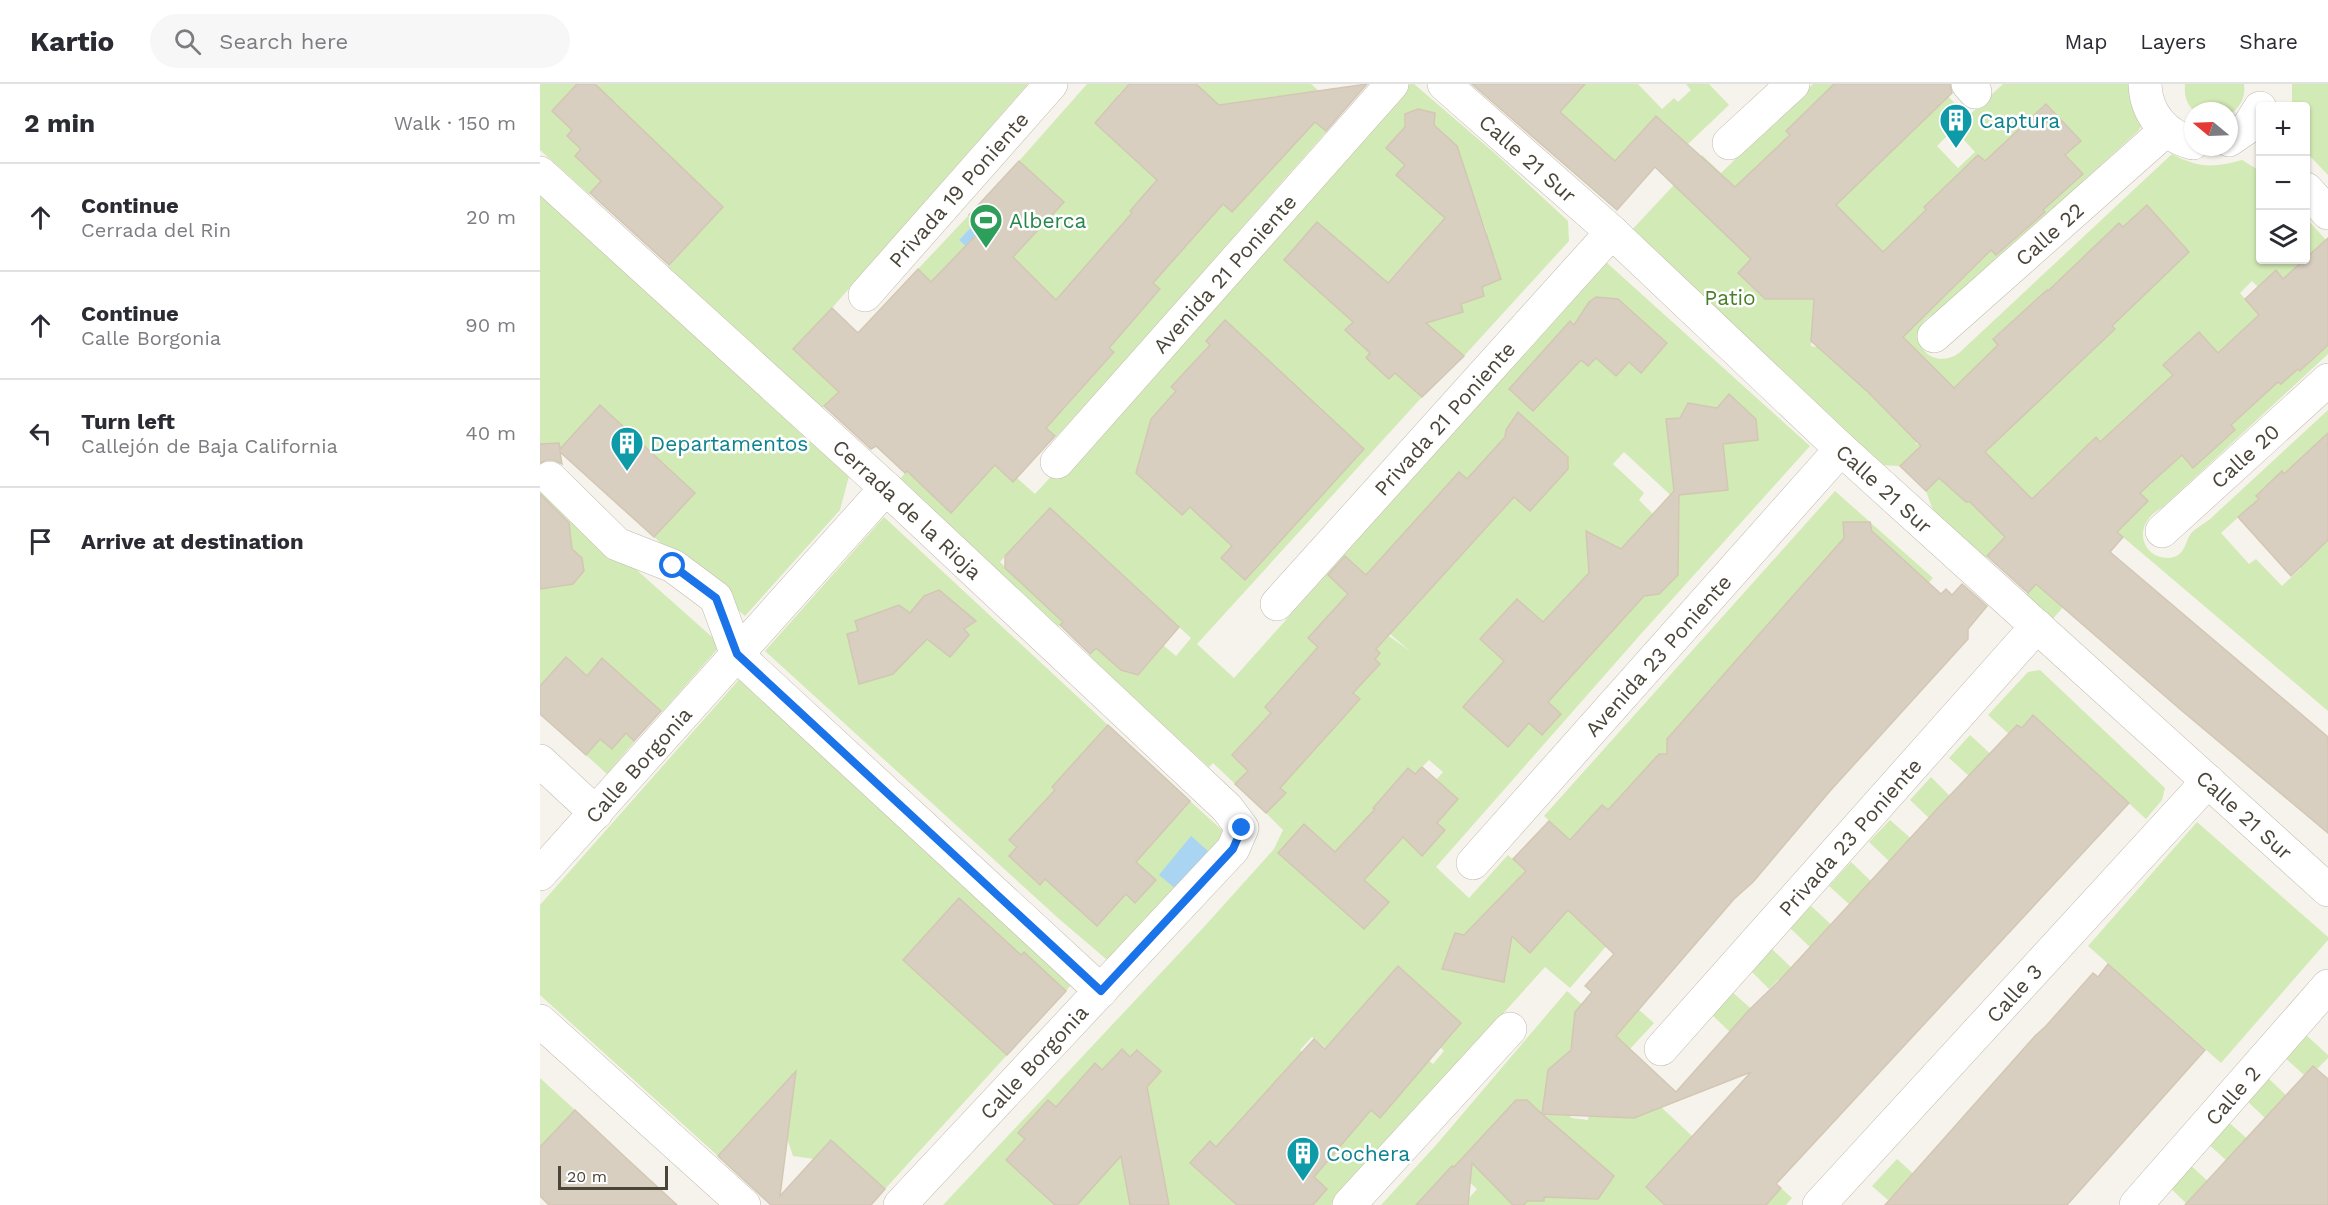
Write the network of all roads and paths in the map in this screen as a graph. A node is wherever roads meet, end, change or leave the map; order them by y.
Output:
1 (1051, 84) edge
2 (1392, 84) edge
3 (1444, 84) edge
4 (1793, 84) edge
5 (2145, 84) edge
6 (2266, 84) edge
7 (2252, 124) edge
8 (2179, 137) edge
9 (1729, 143) dead end
10 (540, 173) edge
11 (2310, 193) edge
12 (2328, 213) edge
13 (1612, 232) junction
14 (866, 295) dead end
15 (1934, 336) dead end
16 (2328, 380) edge
17 (1841, 449) junction
18 (1057, 462) dead end
19 (550, 478) dead end
20 (886, 488) junction
21 (2162, 531) dead end
22 (1277, 604) dead end
23 (2037, 626) junction
24 (737, 654) junction
25 (540, 761) edge
26 (2208, 781) junction
27 (596, 813) junction
28 (1473, 863) dead end
29 (540, 874) edge
30 (2328, 890) edge
31 (2328, 986) edge
32 (1101, 991) junction
33 (540, 1021) edge
34 (1510, 1029) dead end
35 (1661, 1049) dead end
36 (744, 1205) edge
37 (900, 1205) edge
38 (1349, 1205) edge
39 (1819, 1205) edge
40 (2136, 1205) edge

1 - 14 street, Privada 19 Poniente
2 - 18 street, Avenida 21 Poniente
3 - 13 street, Calle 21 Sur
4 - 9 street
5 - 8 street
6 - 7 street
8 - 15 street, Calle 22
10 - 20 street, Cerrada de la Rioja
11 - 12 street
13 - 17 street, Calle 21 Sur
13 - 22 street, Privada 21 Poniente
16 - 21 street, Calle 20
17 - 23 street, Calle 21 Sur
17 - 28 street, Avenida 23 Poniente
19 - 24 street
20 - 24 street, Calle Borgonia
20 - 32 street, Cerrada de la Rioja
23 - 26 street, Calle 21 Sur
23 - 35 street, Privada 23 Poniente
24 - 27 street, Calle Borgonia
24 - 32 street, Calle Borgonia
25 - 27 street
26 - 30 street, Calle 21 Sur
26 - 39 street, Calle 3
27 - 29 street, Calle Borgonia
31 - 40 street, Calle 2
32 - 37 street, Calle Borgonia
33 - 36 street
34 - 38 street

